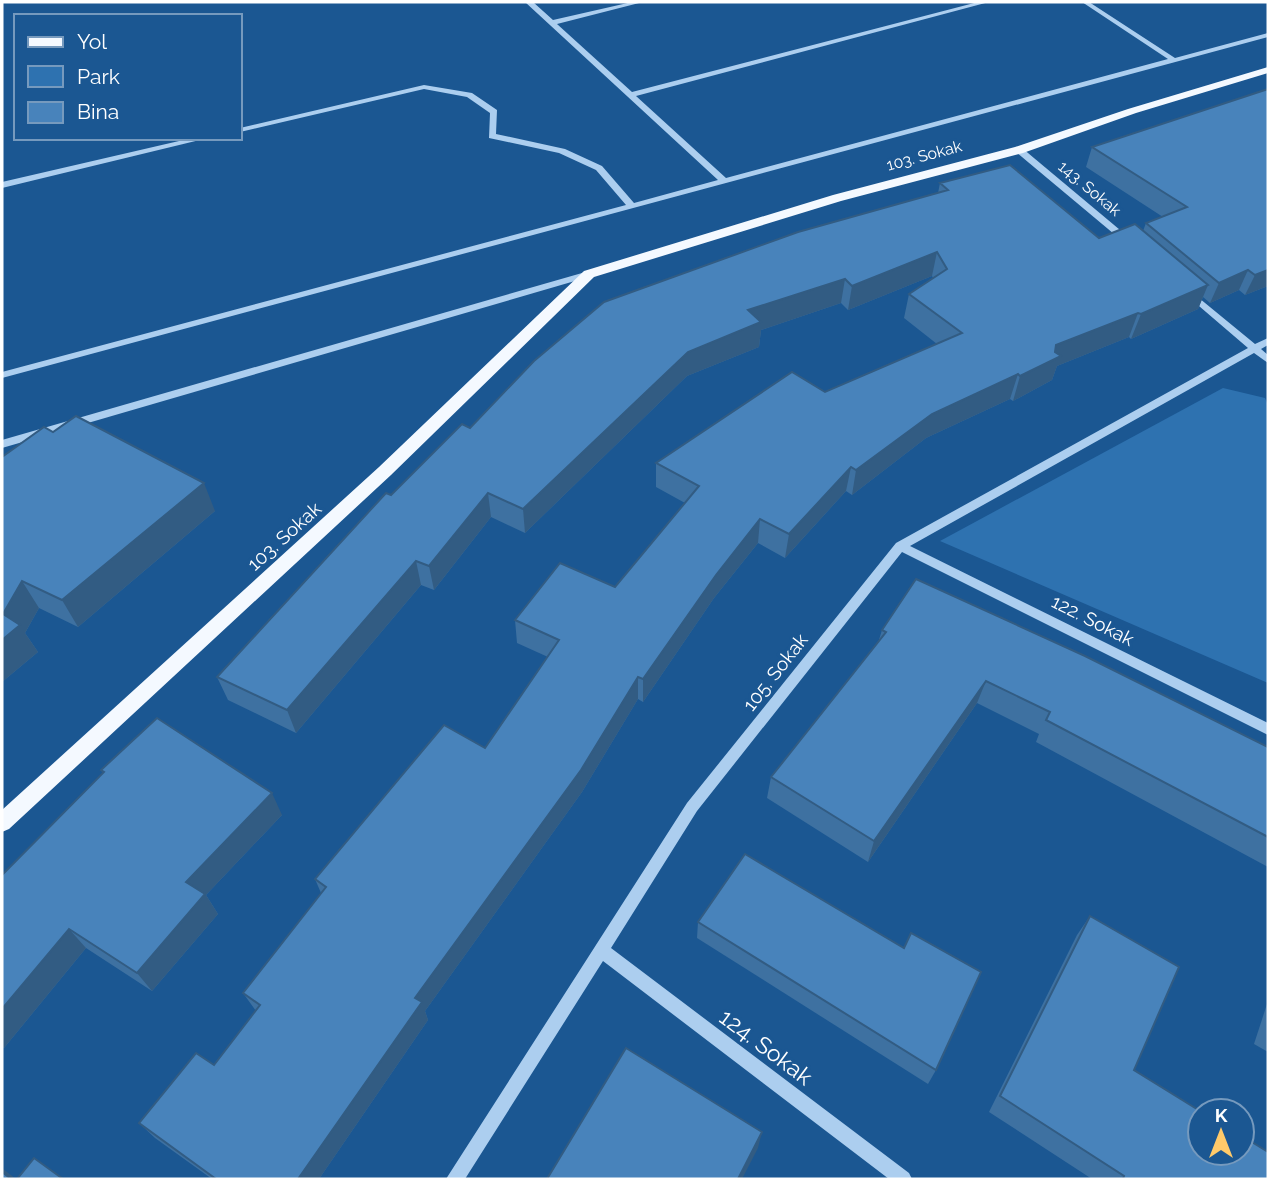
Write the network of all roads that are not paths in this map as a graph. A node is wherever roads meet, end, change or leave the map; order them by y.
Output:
1 (530, 2) edge
2 (640, 2) edge
3 (985, 2) edge
4 (1084, 2) edge
5 (552, 23) junction
6 (1268, 35) edge
7 (1174, 60) junction
8 (1268, 70) edge
9 (630, 94) junction
10 (242, 130) edge
11 (196, 140) edge
12 (1019, 150) junction
13 (724, 181) junction
14 (2, 186) edge
15 (631, 205) junction
16 (1137, 248) edge
17 (589, 274) junction
18 (1180, 284) edge
19 (1268, 341) edge
20 (1254, 347) junction
21 (1268, 360) edge
22 (2, 375) edge
23 (2, 444) edge
24 (900, 546) junction
25 (1268, 729) edge
26 (2, 823) edge
27 (601, 950) junction
28 (455, 1179) edge
29 (903, 1179) edge

1 - 5 street
2 - 5 street
3 - 9 street
4 - 7 street
5 - 9 street
6 - 7 street
7 - 13 street
8 - 12 main road, 103. Sokak
9 - 13 street
10 - 15 street
11 - 14 street
12 - 16 street, 143. Sokak
12 - 17 main road, 103. Sokak
13 - 15 street
15 - 22 street
17 - 23 street, 103. Sokak
17 - 26 main road, 103. Sokak
18 - 20 street
19 - 20 street, 105. Sokak
20 - 21 street
20 - 24 street, 105. Sokak
24 - 25 street, 122. Sokak
24 - 27 street, 105. Sokak
27 - 28 street, 105. Sokak
27 - 29 street, 124. Sokak

